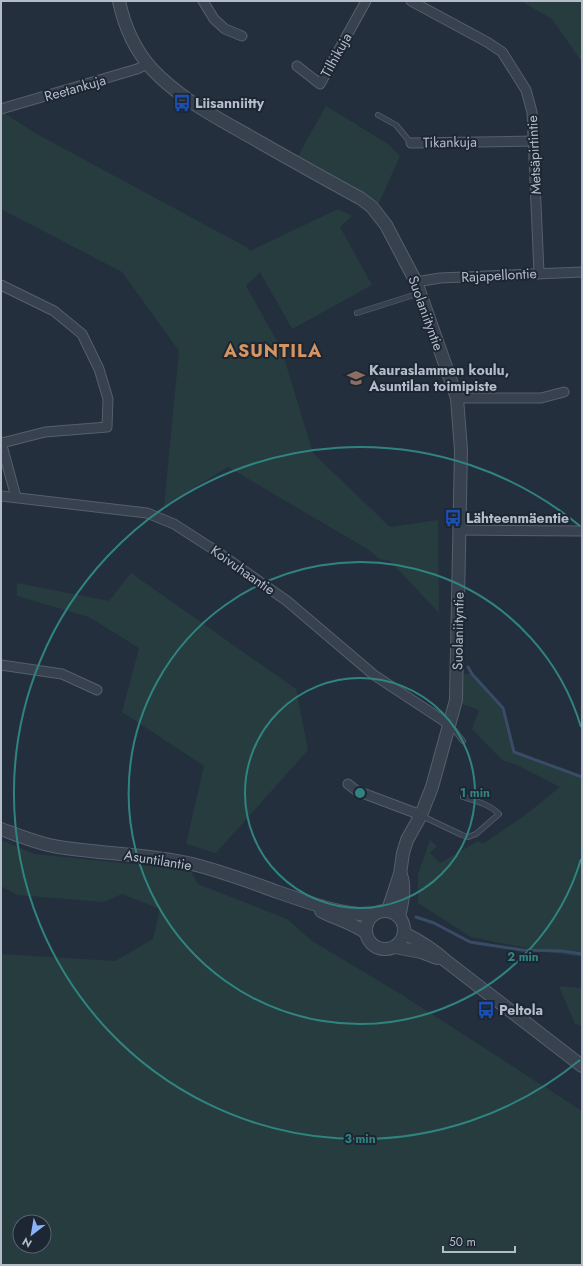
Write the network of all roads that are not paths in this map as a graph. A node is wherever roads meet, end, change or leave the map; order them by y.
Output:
1 (119, 1) edge
2 (203, 1) edge
3 (366, 1) edge
4 (411, 1) edge
5 (242, 36) dead end
6 (148, 64) junction
7 (297, 66) dead end
8 (1, 110) edge
9 (378, 115) dead end
10 (534, 141) junction
11 (411, 143) joint
12 (582, 272) edge
13 (539, 273) junction
14 (1, 285) edge
15 (418, 288) junction
16 (357, 313) dead end
17 (564, 392) dead end
18 (457, 398) junction
19 (2, 442) edge
20 (1, 496) edge
21 (16, 497) junction
22 (460, 530) junction
23 (582, 532) edge
24 (1, 665) edge
25 (97, 690) dead end
26 (450, 725) junction
27 (463, 741) dead end
28 (348, 784) dead end
29 (463, 797) dead end
30 (421, 815) junction
31 (1, 829) edge
32 (400, 874) junction
33 (312, 905) junction
34 (388, 910) junction
35 (372, 915) junction
36 (399, 916) junction
37 (366, 933) junction
38 (404, 933) junction
39 (395, 947) junction
40 (446, 961) junction
41 (582, 1066) edge

1 - 6 street, Suolaniityntie
2 - 5 street
3 - 7 street, Tilhikuja
4 - 10 street, Metsäpirtintie
6 - 8 street, Reetankuja
6 - 15 street, Suolaniityntie
9 - 11 lane, Tikankuja
10 - 11 street, Tikankuja
10 - 13 street, Metsäpirtintie
12 - 13 street, Rajapellontie
13 - 15 street, Rajapellontie
14 - 19 street
15 - 16 lane
15 - 18 street, Suolaniityntie
17 - 18 street
18 - 22 street, Suolaniityntie
19 - 21 street
20 - 21 street, Koivuhaantie
21 - 26 street, Koivuhaantie
22 - 23 street
22 - 26 street, Suolaniityntie
24 - 25 street
26 - 27 lane
26 - 30 street, Suolaniityntie
28 - 30 street
29 - 30 lane
30 - 32 street, Suolaniityntie
31 - 33 street, Asuntilantie
32 - 34 street, Suolaniityntie
32 - 36 street, Suolaniityntie
33 - 35 street, Asuntilantie
33 - 37 street, Asuntilantie
34 - 35 street
34 - 36 street
35 - 37 street
36 - 38 street
37 - 39 street
38 - 39 street
38 - 40 street
39 - 40 street
40 - 41 street

